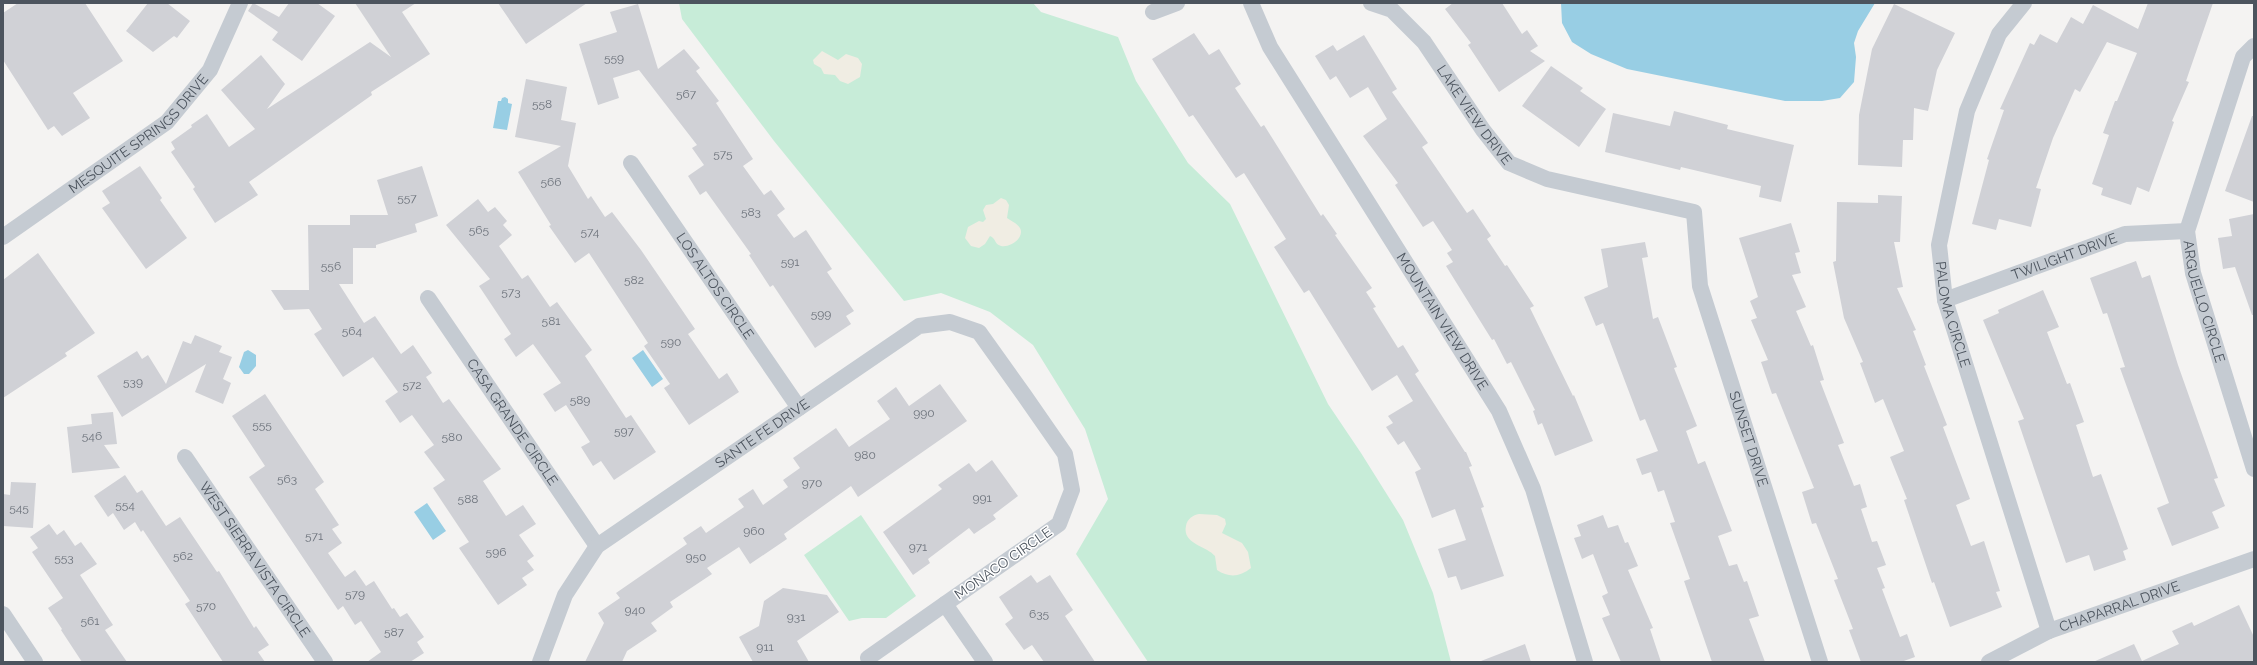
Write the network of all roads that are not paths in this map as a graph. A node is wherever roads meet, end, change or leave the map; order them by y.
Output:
1 (240, 3) edge
2 (1176, 3) edge
3 (1251, 3) edge
4 (1371, 3) edge
5 (2024, 3) edge
6 (1153, 12) dead end
7 (2254, 46) edge
8 (631, 163) dead end
9 (1694, 212) joint
10 (2187, 231) junction
11 (3, 237) edge
12 (428, 298) dead end
13 (1945, 300) junction
14 (1024, 395) joint
15 (799, 408) junction
16 (185, 457) dead end
17 (2254, 469) edge
18 (597, 546) junction
19 (2254, 559) edge
20 (945, 604) junction
21 (3, 614) edge
22 (2049, 631) junction
23 (868, 658) dead end
24 (35, 662) edge
25 (325, 662) edge
26 (540, 662) edge
27 (985, 662) edge
28 (1585, 662) edge
29 (1820, 662) edge
30 (1989, 662) edge

1 - 11 street, MESQUITE SPRINGS DRIVE
2 - 6 street
3 - 28 street, MOUNTAIN VIEW DRIVE
4 - 9 street, LAKE VIEW DRIVE
5 - 13 street, PALOMA CIRCLE
7 - 10 street, ARGUELLO CIRCLE
8 - 15 street, LOS ALTOS CIRCLE
9 - 29 street, SUNSET DRIVE
10 - 13 street, TWILIGHT DRIVE
10 - 17 street, ARGUELLO CIRCLE
12 - 18 street, CASA GRANDE CIRCLE
13 - 22 street, PALOMA CIRCLE
14 - 15 street, SANTE FE DRIVE
14 - 20 street, MONACO CIRCLE
15 - 18 street, SANTE FE DRIVE
16 - 25 street, WEST SIERRA VISTA CIRCLE
18 - 26 street, SANTE FE DRIVE
19 - 22 street, CHAPARRAL DRIVE
20 - 23 street, MONACO CIRCLE
20 - 27 street
21 - 24 street
22 - 30 street, CHAPARRAL DRIVE

